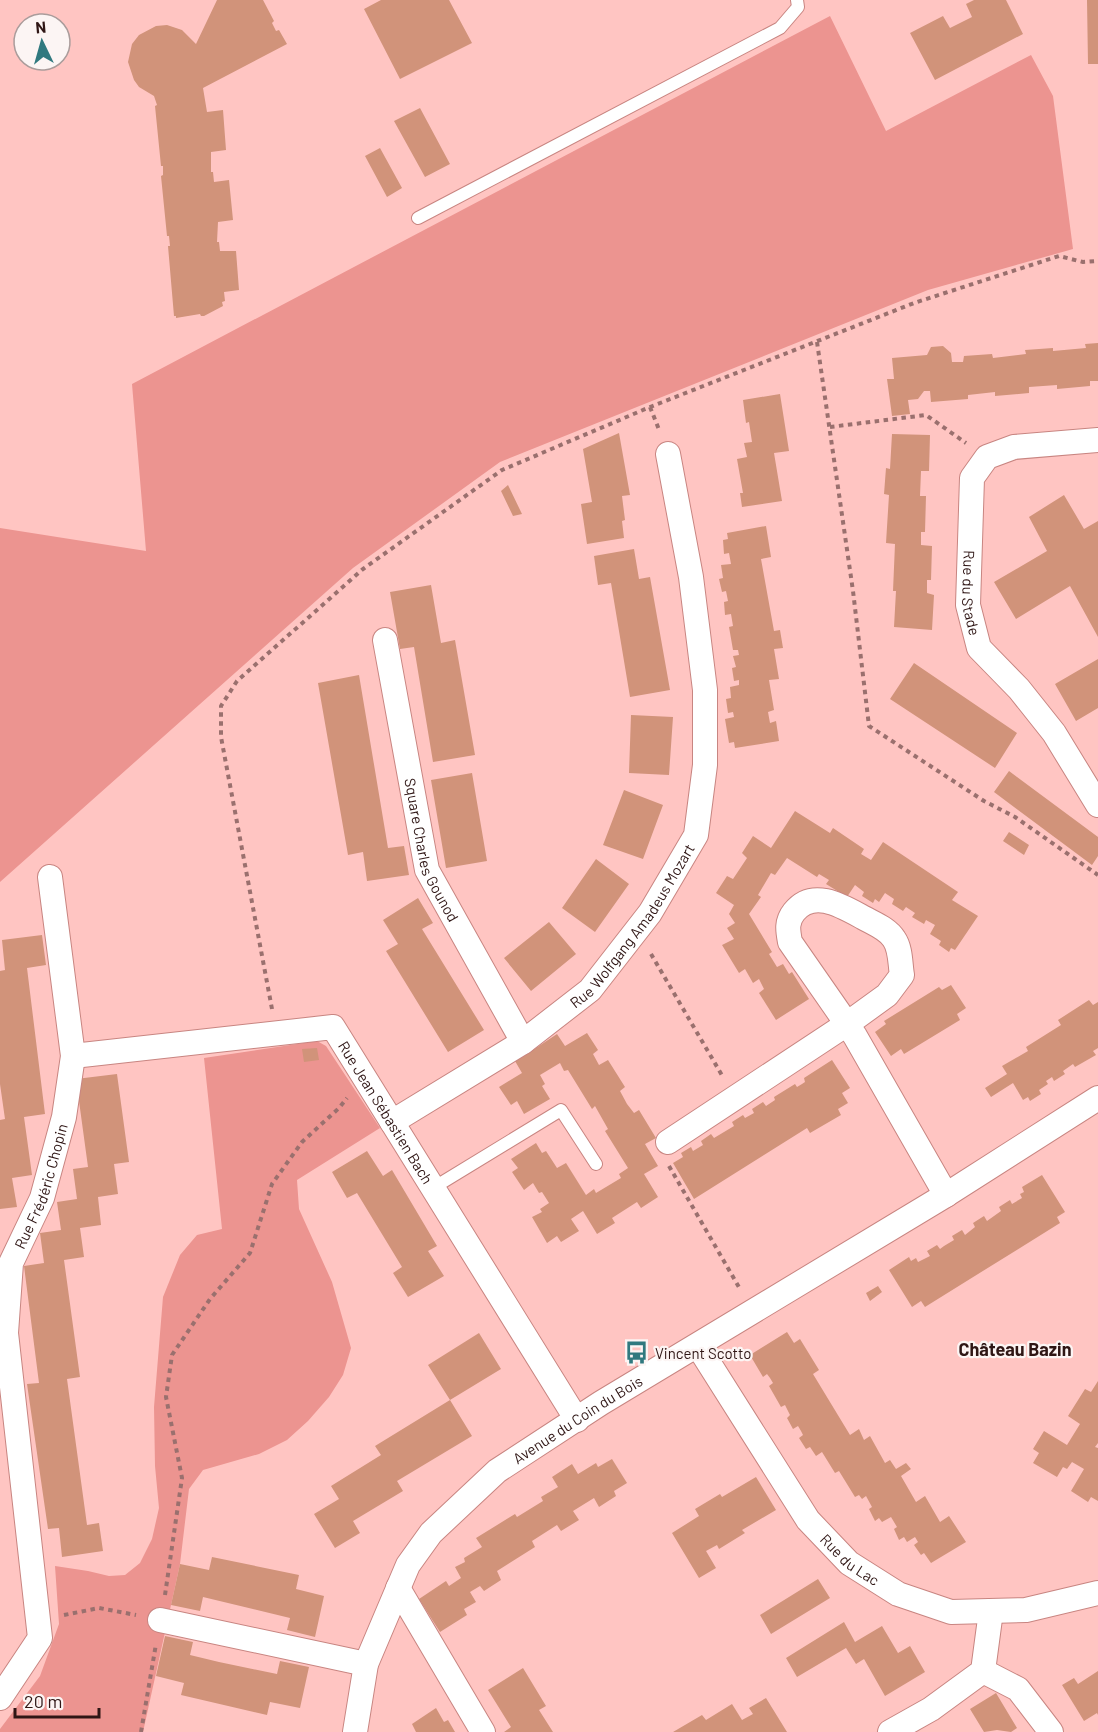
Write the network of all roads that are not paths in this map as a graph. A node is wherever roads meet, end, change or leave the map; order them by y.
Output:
1 (797, 0) edge
2 (418, 218) dead end
3 (1098, 440) edge
4 (668, 454) dead end
5 (386, 640) dead end
6 (1098, 805) edge
7 (50, 877) dead end
8 (847, 1024) junction
9 (523, 1042) junction
10 (72, 1056) junction
11 (1098, 1098) edge
12 (392, 1122) junction
13 (668, 1142) road end
14 (596, 1164) dead end
15 (433, 1188) junction
16 (946, 1195) junction
17 (698, 1346) junction
18 (577, 1420) junction
19 (398, 1588) junction
20 (1098, 1593) edge
21 (991, 1611) junction
22 (160, 1620) road end
23 (366, 1664) junction
24 (983, 1671) junction
25 (0, 1698) edge
26 (355, 1732) edge
27 (483, 1732) edge
28 (891, 1732) edge
29 (1051, 1732) edge

1 - 2 lane
3 - 6 street, Rue du Stade
4 - 9 street, Rue Wolfgang Amadeus Mozart
5 - 9 street, Square Charles Gounod
7 - 10 street, Rue Frédéric Chopin
8 - 8 street
8 - 13 street
8 - 16 street
9 - 12 street, Rue Wolfgang Amadeus Mozart
10 - 12 street, Rue Jean Sébastien Bach
10 - 25 street, Rue Frédéric Chopin
11 - 16 street, Avenue du Coin du Bois
12 - 15 street, Rue Jean Sébastien Bach
14 - 15 lane
15 - 18 street, Rue Jean Sébastien Bach
16 - 17 street, Avenue du Coin du Bois
17 - 18 street, Avenue du Coin du Bois
17 - 21 street, Rue du Lac
18 - 19 street, Avenue du Coin du Bois
19 - 23 street, Avenue du Coin du Bois
19 - 27 street
20 - 21 street, Rue du Lac
21 - 24 street
22 - 23 street
23 - 26 street, Avenue du Coin du Bois
24 - 28 street
24 - 29 street

